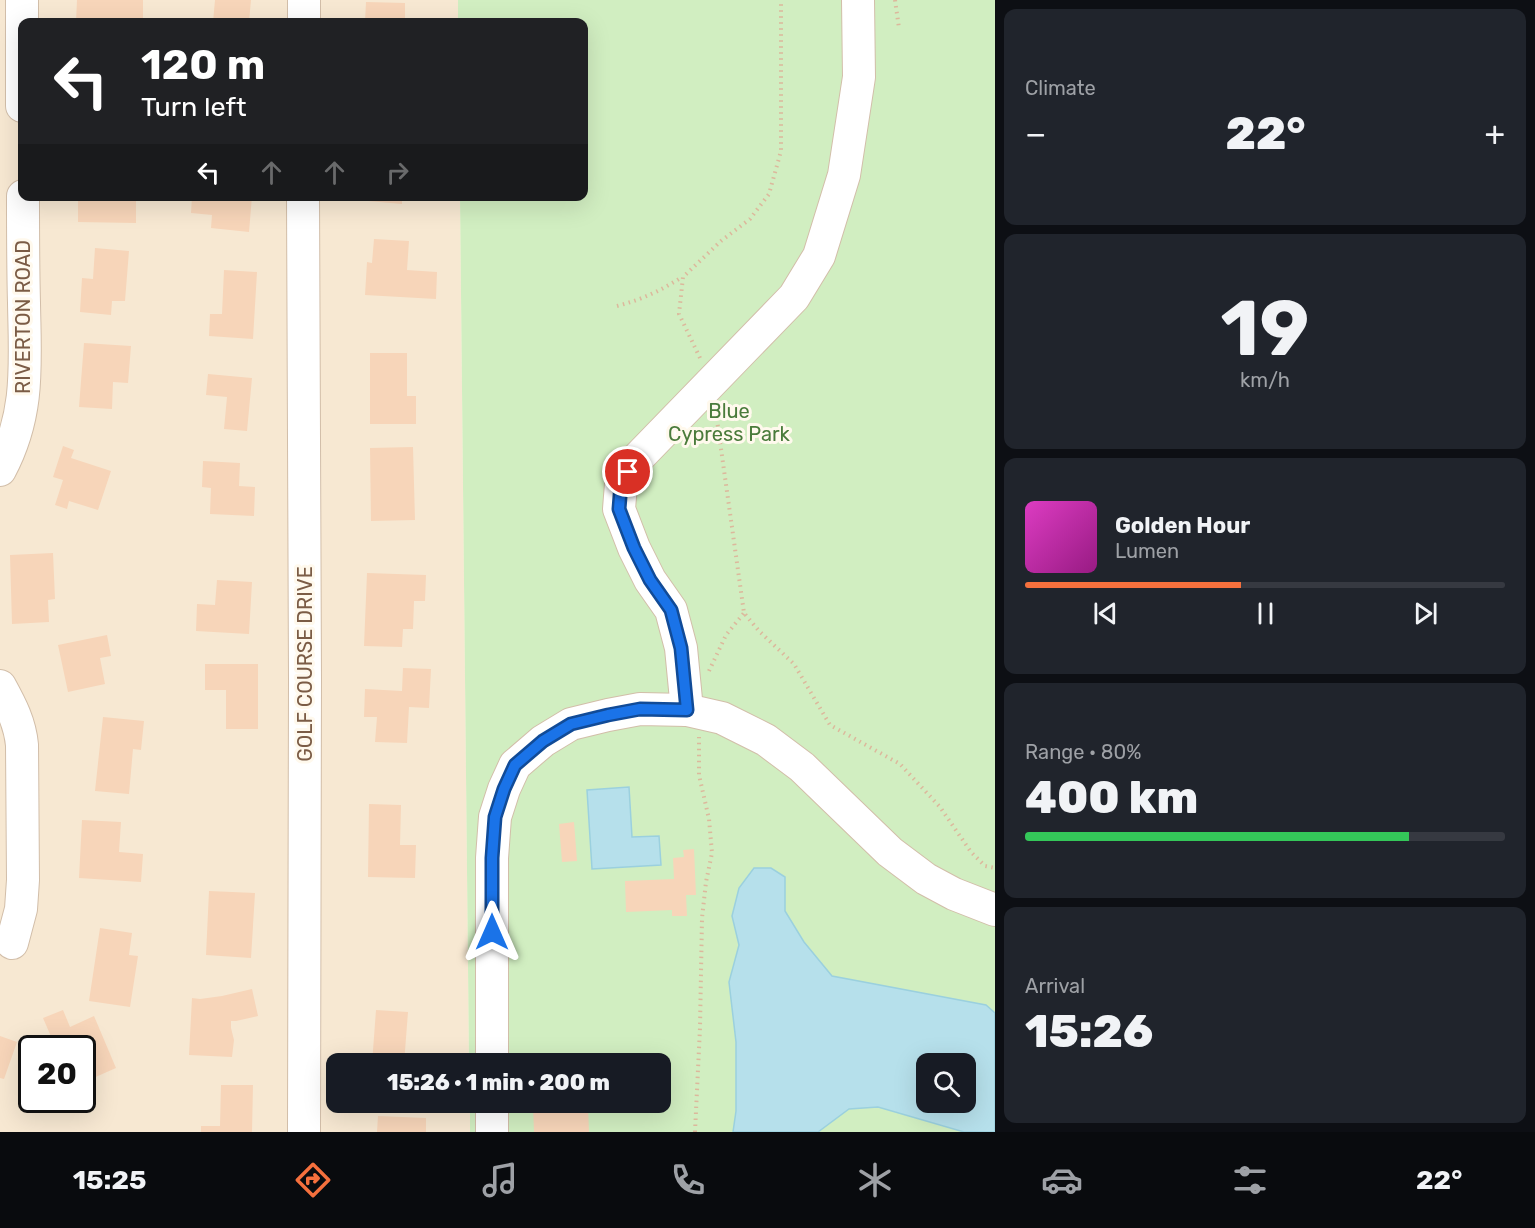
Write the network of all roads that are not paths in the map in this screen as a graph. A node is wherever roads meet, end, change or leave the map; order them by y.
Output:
1 (22, 0) edge
2 (304, 0) edge
3 (858, 0) edge
4 (22, 18) edge
5 (304, 18) edge
6 (22, 201) edge
7 (303, 201) edge
8 (11, 252) edge
9 (0, 470) edge
10 (0, 686) edge
11 (695, 712) junction
12 (995, 910) edge
13 (12, 943) dead end
14 (492, 1053) edge
15 (492, 1113) edge
16 (304, 1132) edge
17 (492, 1132) edge

1 - 4 street
2 - 5 street
3 - 11 street
6 - 8 street, RIVERTON ROAD
7 - 16 street, GOLF COURSE DRIVE
8 - 9 street, RIVERTON ROAD
10 - 13 street
11 - 12 street
11 - 14 street
15 - 17 street

